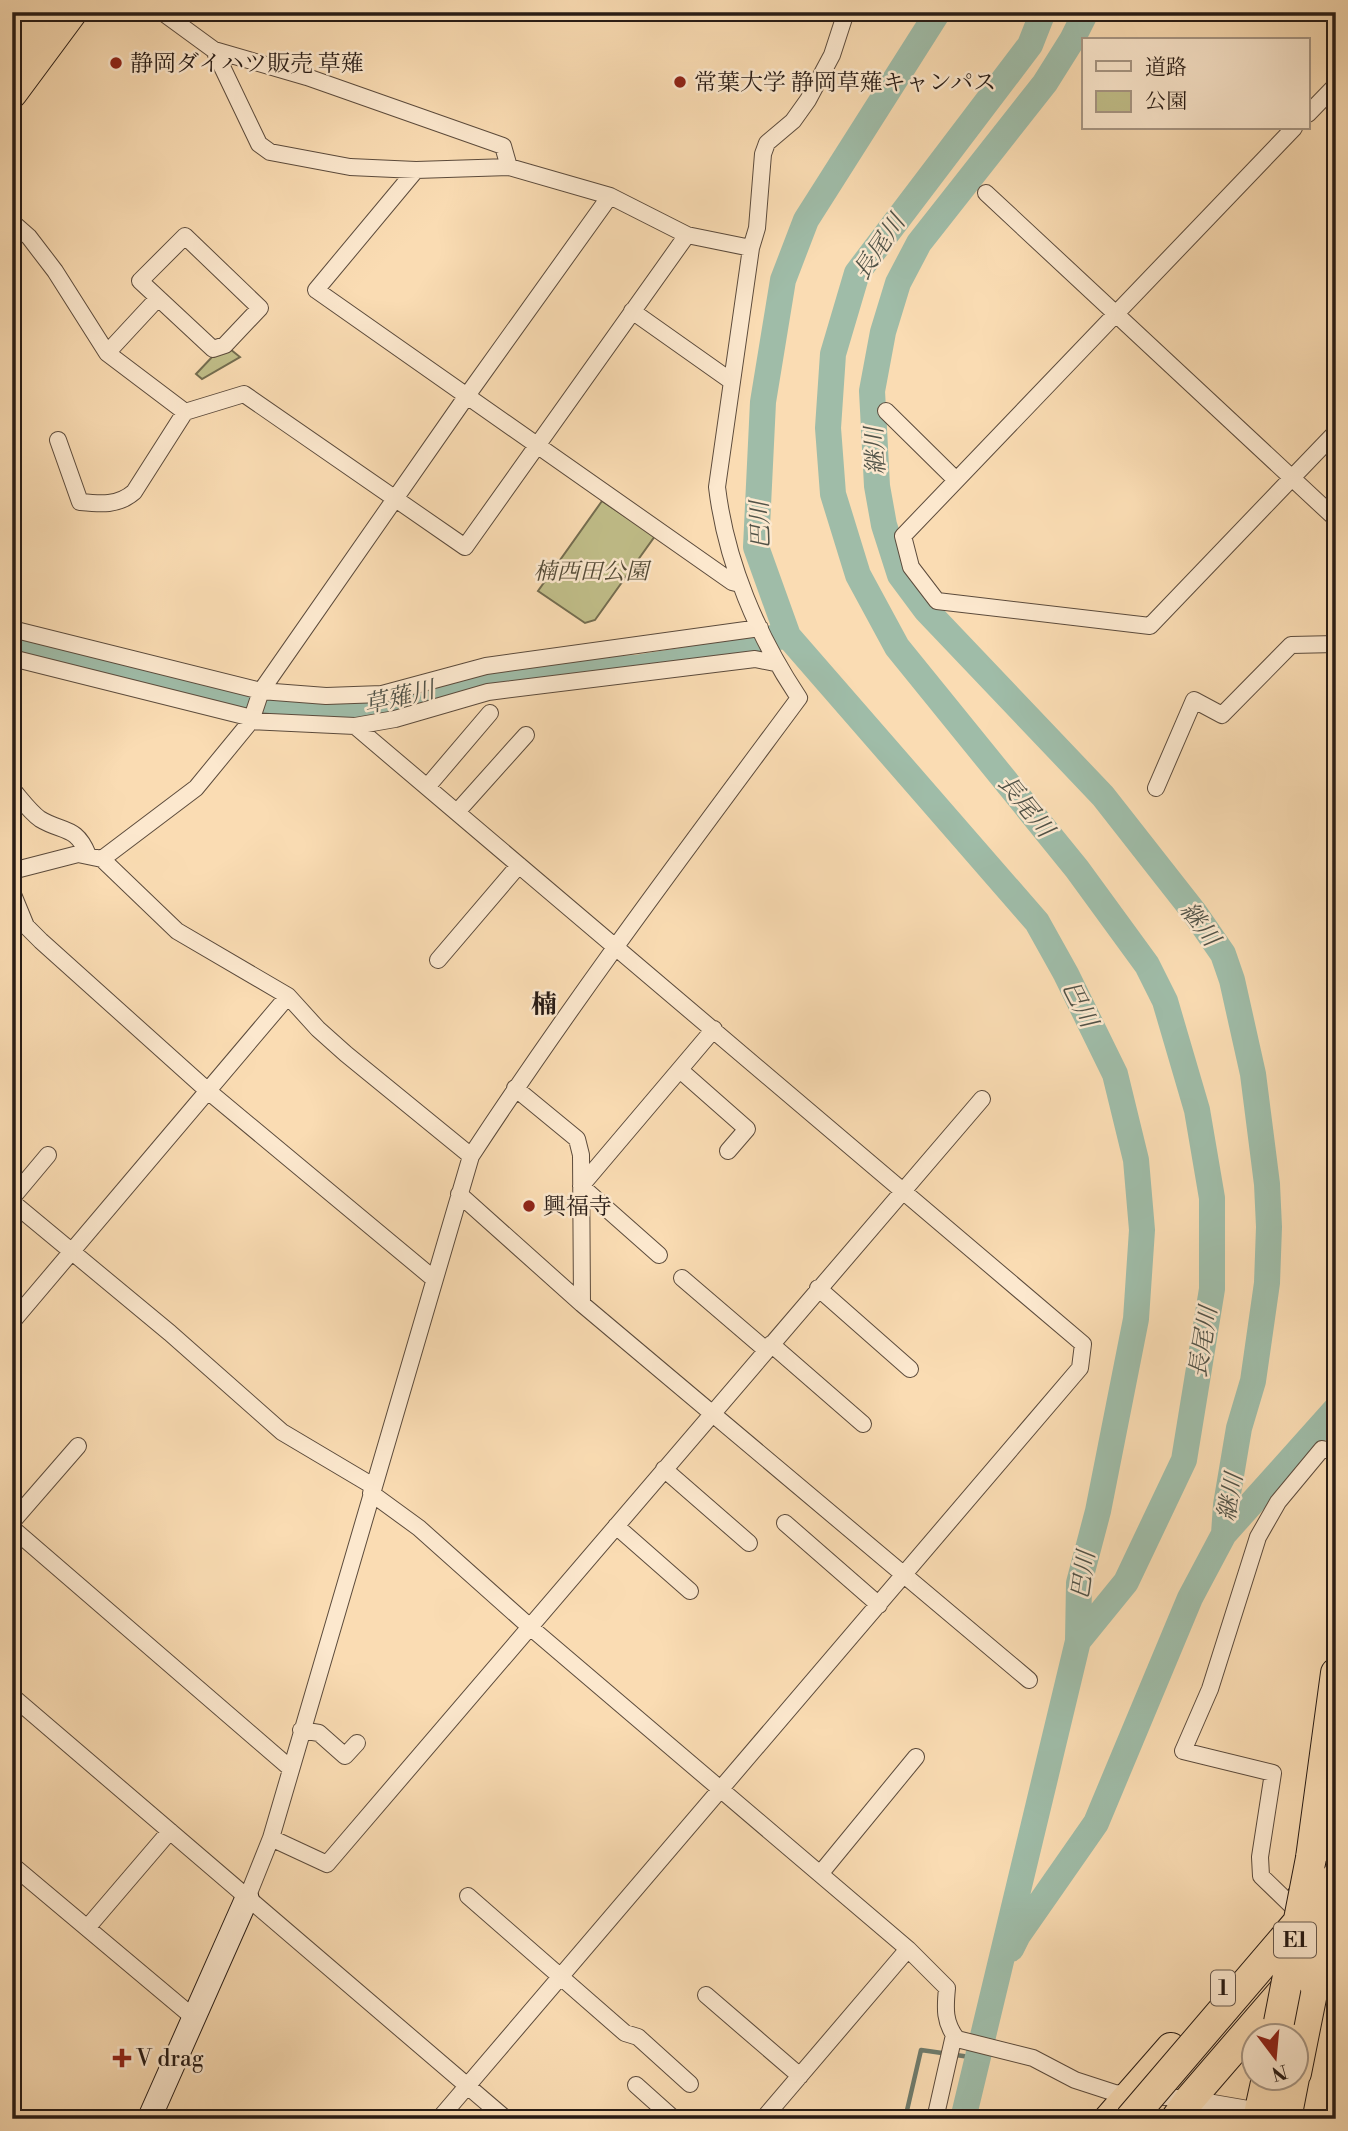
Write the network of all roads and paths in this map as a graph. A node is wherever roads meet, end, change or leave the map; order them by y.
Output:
1 (43, 12) edge
2 (72, 12) edge
3 (162, 12) edge
4 (846, 12) edge
5 (214, 50) junction
6 (12, 54) edge
7 (1336, 85) edge
8 (12, 93) edge
9 (1310, 112) edge
10 (1292, 130) edge
11 (509, 167) junction
12 (416, 170) junction
13 (986, 192) dead end
14 (610, 196) junction
15 (12, 222) edge
16 (687, 234) junction
17 (751, 248) junction
18 (158, 298) junction
19 (632, 311) junction
20 (1116, 313) junction
21 (107, 353) junction
22 (731, 380) junction
23 (466, 397) junction
24 (886, 411) dead end
25 (186, 412) junction
26 (1336, 432) edge
27 (58, 440) dead end
28 (537, 446) junction
29 (1292, 478) junction
30 (956, 480) junction
31 (396, 498) junction
32 (1336, 519) edge
33 (740, 584) junction
34 (761, 628) junction
35 (12, 629) edge
36 (42, 638) junction
37 (1336, 644) edge
38 (12, 658) edge
39 (775, 663) junction
40 (35, 664) junction
41 (261, 691) junction
42 (490, 713) dead end
43 (251, 719) junction
44 (355, 726) junction
45 (526, 734) dead end
46 (427, 787) junction
47 (1156, 788) dead end
48 (12, 789) edge
49 (457, 813) junction
50 (95, 857) junction
51 (519, 865) junction
52 (12, 871) edge
53 (12, 892) edge
54 (616, 946) junction
55 (438, 960) dead end
56 (288, 996) junction
57 (714, 1030) junction
58 (680, 1070) junction
59 (515, 1088) junction
60 (208, 1091) junction
61 (982, 1099) dead end
62 (728, 1151) dead end
63 (48, 1155) dead end
64 (471, 1156) junction
65 (581, 1186) junction
66 (903, 1189) junction
67 (459, 1194) junction
68 (12, 1200) edge
69 (71, 1252) junction
70 (659, 1255) dead end
71 (682, 1278) dead end
72 (435, 1279) junction
73 (818, 1288) junction
74 (582, 1304) junction
75 (12, 1322) edge
76 (768, 1347) junction
77 (910, 1369) dead end
78 (712, 1413) junction
79 (863, 1424) dead end
80 (78, 1446) dead end
81 (1336, 1452) edge
82 (664, 1469) junction
83 (372, 1490) junction
84 (12, 1521) edge
85 (785, 1523) dead end
86 (616, 1526) junction
87 (12, 1528) edge
88 (750, 1543) dead end
89 (905, 1576) junction
90 (690, 1591) dead end
91 (879, 1605) junction
92 (530, 1628) junction
93 (1336, 1673) edge
94 (1029, 1680) dead end
95 (13, 1698) edge
96 (301, 1730) junction
97 (356, 1743) dead end
98 (916, 1757) dead end
99 (290, 1768) junction
100 (722, 1789) junction
101 (170, 1831) junction
102 (271, 1838) junction
103 (1330, 1861) edge
104 (12, 1865) edge
105 (820, 1874) junction
106 (1336, 1878) edge
107 (468, 1896) dead end
108 (247, 1898) junction
109 (1336, 1912) edge
110 (87, 1928) junction
111 (1294, 1930) junction
112 (1336, 1931) edge
113 (908, 1949) junction
114 (560, 1978) junction
115 (706, 1995) dead end
116 (193, 2017) junction
117 (1280, 2022) edge
118 (1306, 2022) edge
119 (956, 2037) junction
120 (800, 2076) junction
121 (690, 2084) dead end
122 (636, 2085) dead end
123 (467, 2086) junction
124 (1262, 2092) edge
125 (1291, 2092) edge
126 (1131, 2107) edge
127 (1196, 2110) edge
128 (1253, 2114) edge
129 (149, 2119) edge
130 (439, 2119) edge
131 (506, 2119) edge
132 (674, 2119) edge
133 (763, 2119) edge
134 (935, 2119) edge
135 (1110, 2119) edge
136 (1156, 2119) edge
137 (1286, 2119) edge

1 - 6 highway
2 - 8 highway
3 - 5 street
4 - 17 street
5 - 11 street
5 - 12 street
7 - 9 street
10 - 20 street
11 - 12 street
11 - 14 street
12 - 23 street
13 - 20 street
14 - 16 street
14 - 23 street
15 - 21 street
16 - 17 street
16 - 19 street
17 - 22 street
18 - 18 street
18 - 21 street
19 - 22 street
19 - 28 street
20 - 29 street
20 - 30 street
21 - 25 street
22 - 33 street
23 - 28 street
23 - 31 street
24 - 30 street
25 - 27 street
25 - 31 street
26 - 29 street
28 - 31 street
28 - 33 street
29 - 30 street
29 - 32 street
31 - 41 street
33 - 34 street
34 - 39 street
34 - 41 street
35 - 36 street
36 - 40 street
36 - 41 street
37 - 47 street
38 - 40 street
39 - 44 street
39 - 54 street
40 - 43 street
41 - 43 street
42 - 46 street
43 - 44 street
43 - 50 street
44 - 46 street
45 - 49 street
46 - 49 street
48 - 50 street
49 - 51 street
50 - 52 street
50 - 56 street
51 - 54 street
51 - 55 street
53 - 60 street
54 - 57 street
54 - 59 street
56 - 60 street
56 - 64 street
57 - 58 street
57 - 66 street
58 - 62 street
58 - 65 street
59 - 64 street
59 - 65 street
60 - 69 street
60 - 72 street
61 - 66 street
63 - 68 street
64 - 67 street
65 - 70 street
65 - 74 street
66 - 73 street
66 - 89 street
67 - 72 street
67 - 74 street
68 - 69 street
69 - 75 street
69 - 83 street
71 - 76 street
72 - 83 street
73 - 76 street
73 - 77 street
74 - 78 street
76 - 78 street
76 - 79 street
78 - 82 street
78 - 89 street
80 - 84 street
81 - 111 street
82 - 86 street
82 - 88 street
83 - 92 street
83 - 96 street
85 - 91 street
86 - 90 street
86 - 92 street
87 - 99 street
89 - 91 street
89 - 94 street
91 - 100 street
92 - 100 street
92 - 102 street
93 - 103 highway, E1
95 - 101 street
96 - 97 street
96 - 99 street
98 - 105 street
99 - 102 street
100 - 105 street
100 - 114 street
101 - 108 street
101 - 110 street
102 - 108 street
103 - 111 highway, 1, bridge
103 - 117 highway, E1, bridge
103 - 118 highway, E1, bridge
104 - 110 street
105 - 113 street
106 - 111 highway, 1, bridge
107 - 114 street
108 - 116 street
108 - 123 street
109 - 111 highway, 1, bridge
110 - 116 street
111 - 126 highway, 1, bridge
111 - 136 highway, 1, bridge
112 - 127 highway
113 - 119 street
113 - 120 street
114 - 121 street
114 - 123 street
115 - 120 street
116 - 129 street
119 - 126 street
119 - 134 street
120 - 133 street
122 - 132 street
123 - 130 street
123 - 131 street
124 - 128 highway
125 - 137 highway
126 - 127 street
126 - 135 highway, 1
127 - 128 street

